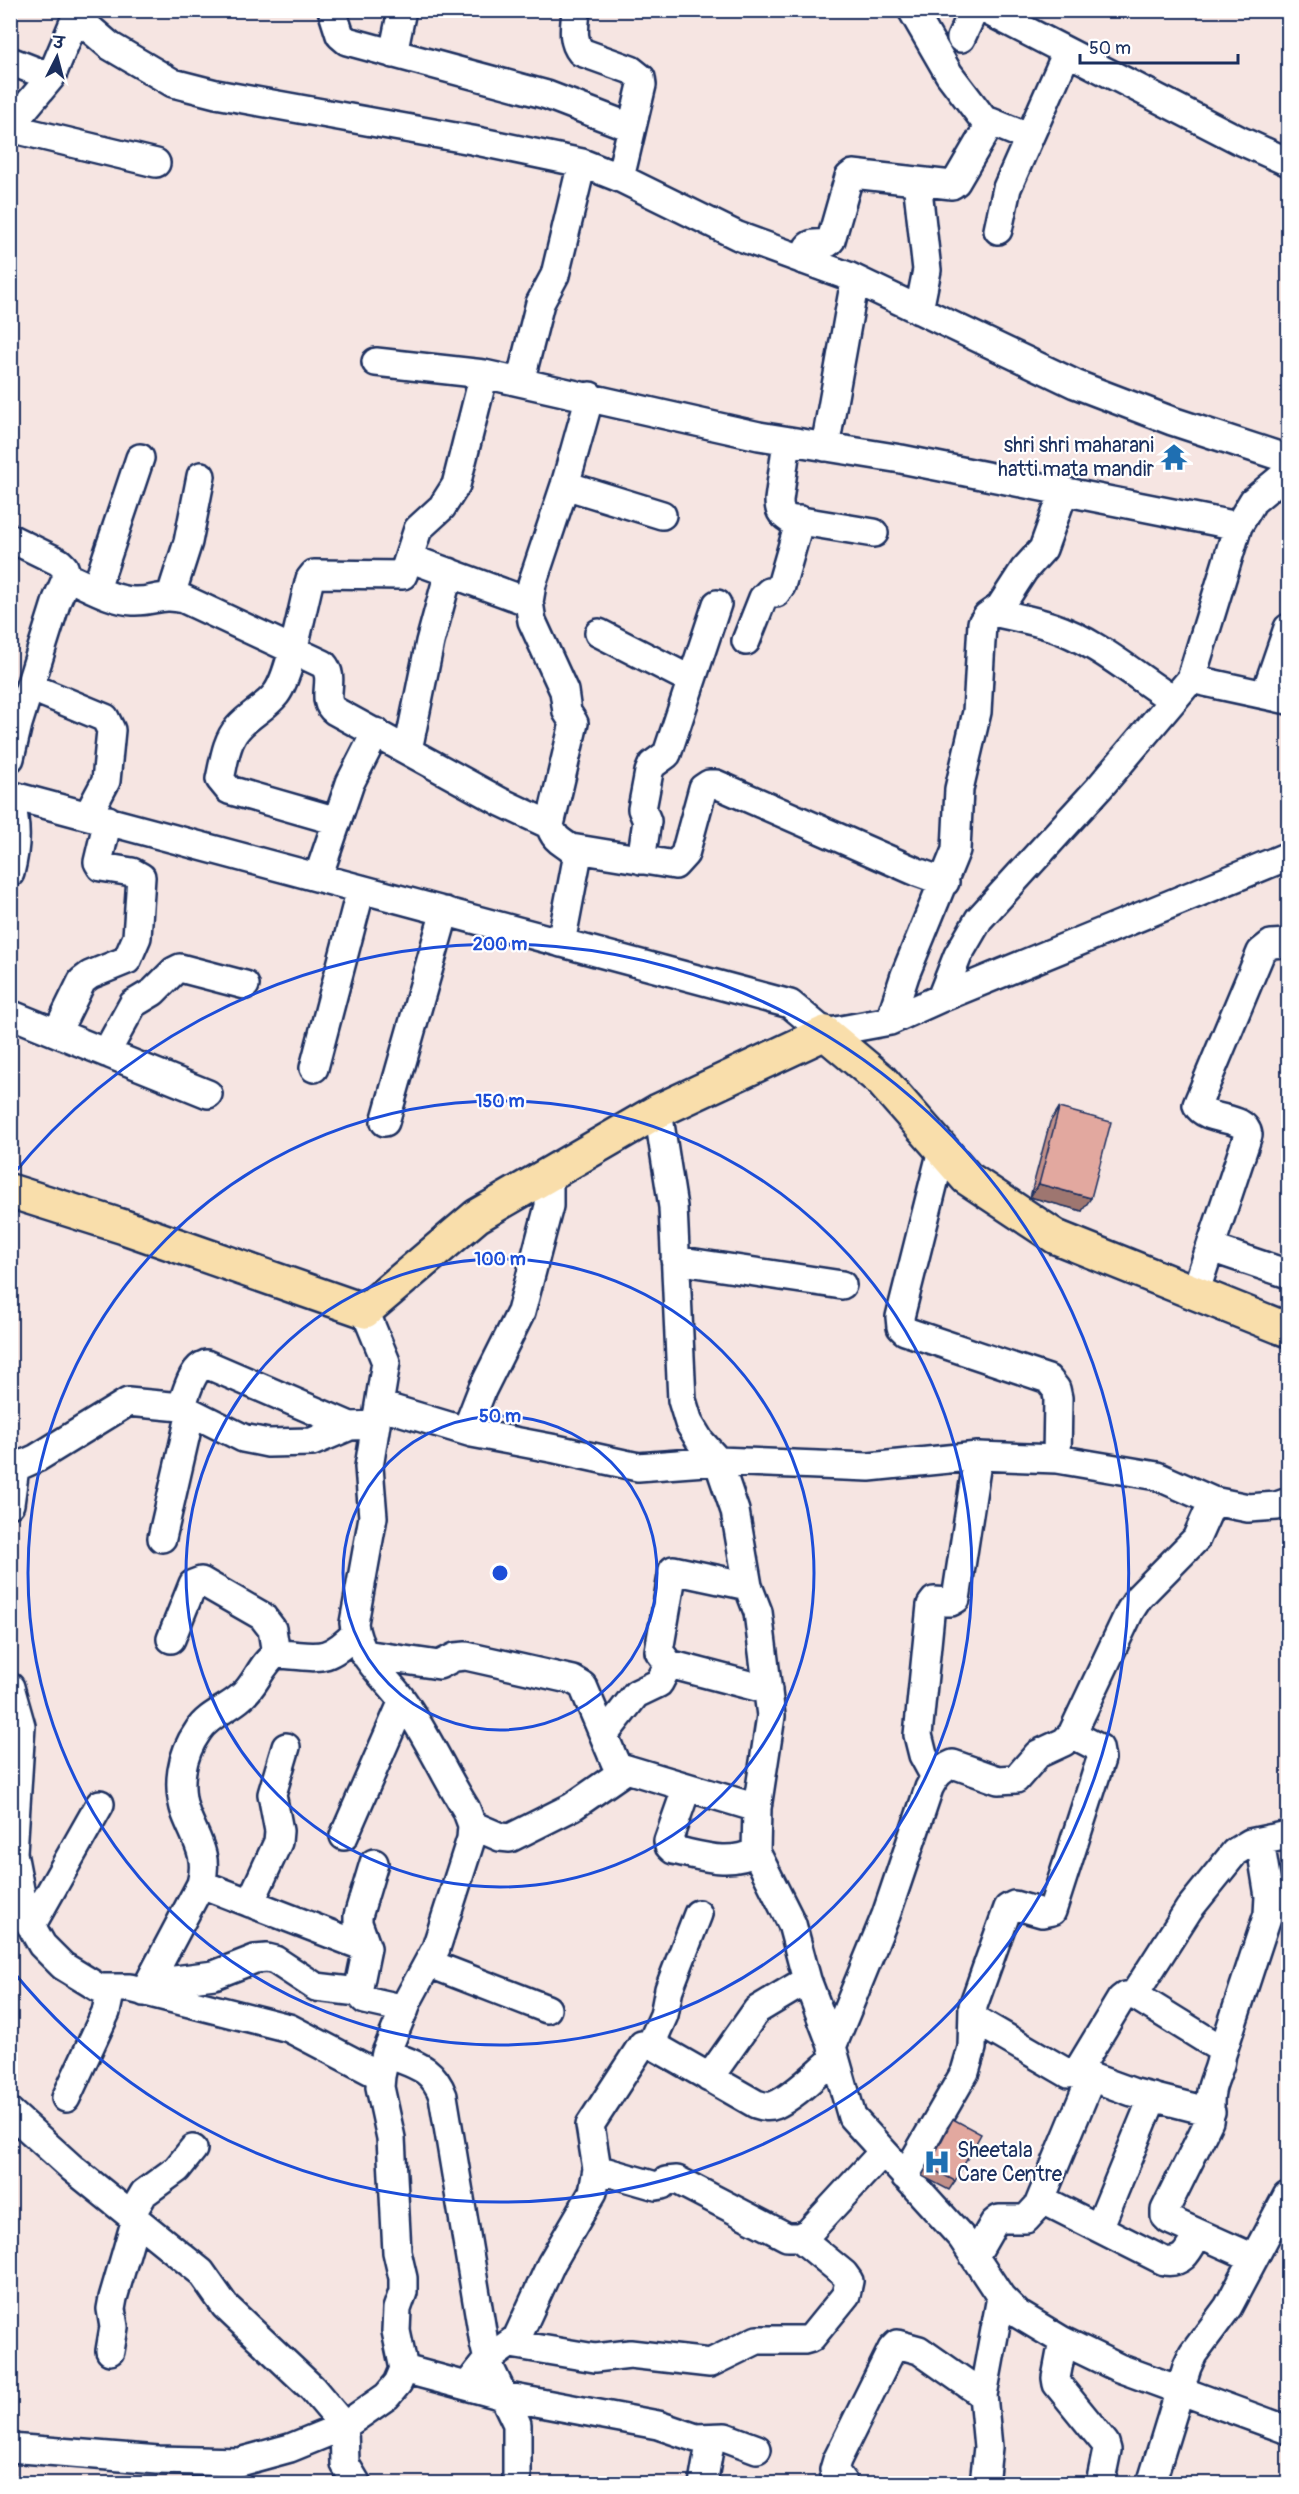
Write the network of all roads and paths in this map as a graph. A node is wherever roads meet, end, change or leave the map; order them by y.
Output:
1 (332, 10) edge
2 (402, 10) edge
3 (576, 10) edge
4 (912, 10) edge
5 (974, 10) edge
6 (986, 10) edge
7 (78, 14) edge
8 (961, 38) dead end
9 (1067, 52) junction
10 (393, 54) junction
11 (10, 62) edge
12 (51, 77) junction
13 (987, 124) junction
14 (10, 127) edge
15 (630, 127) junction
16 (1028, 137) junction
17 (1288, 162) edge
18 (156, 163) dead end
19 (582, 163) junction
20 (620, 178) junction
21 (917, 181) junction
22 (998, 230) dead end
23 (803, 260) junction
24 (855, 280) junction
25 (920, 310) junction
26 (376, 362) dead end
27 (484, 375) junction
28 (520, 382) junction
29 (590, 396) junction
30 (787, 441) junction
31 (825, 447) junction
32 (140, 458) dead end
33 (1288, 459) edge
34 (1288, 472) edge
35 (201, 476) dead end
36 (565, 485) junction
37 (1064, 491) junction
38 (662, 515) dead end
39 (800, 520) junction
40 (1238, 526) junction
41 (874, 533) dead end
42 (10, 538) edge
43 (410, 558) junction
44 (450, 572) junction
45 (67, 577) junction
46 (96, 589) junction
47 (171, 596) junction
48 (529, 602) junction
49 (717, 604) dead end
50 (994, 612) junction
51 (1288, 628) edge
52 (599, 633) dead end
53 (746, 641) dead end
54 (292, 650) junction
55 (1191, 679) junction
56 (691, 680) junction
57 (30, 687) junction
58 (1276, 698) edge
59 (1173, 700) junction
60 (14, 723) edge
61 (376, 732) junction
62 (408, 750) junction
63 (10, 758) edge
64 (10, 796) edge
65 (98, 818) junction
66 (337, 821) junction
67 (550, 825) junction
68 (571, 848) junction
69 (1288, 856) edge
70 (641, 860) junction
71 (10, 873) edge
72 (318, 877) junction
73 (945, 882) junction
74 (361, 889) junction
75 (445, 911) junction
76 (561, 943) junction
77 (1288, 943) edge
78 (245, 985) dead end
79 (941, 998) junction
80 (10, 1014) edge
81 (890, 1021) junction
82 (57, 1032) junction
83 (825, 1033) junction
84 (106, 1053) junction
85 (314, 1068) dead end
86 (208, 1094) dead end
87 (658, 1111) junction
88 (385, 1122) dead end
89 (942, 1150) junction
90 (549, 1174) junction
91 (10, 1191) edge
92 (1210, 1248) junction
93 (675, 1260) junction
94 (1288, 1274) edge
95 (842, 1285) dead end
96 (1195, 1293) junction
97 (364, 1311) junction
98 (1288, 1330) edge
99 (186, 1409) junction
100 (368, 1419) junction
101 (466, 1431) junction
102 (978, 1456) junction
103 (1058, 1459) junction
104 (718, 1461) junction
105 (13, 1469) edge
106 (1214, 1501) junction
107 (1288, 1502) edge
108 (10, 1504) edge
109 (162, 1538) dead end
110 (748, 1586) junction
111 (171, 1639) dead end
112 (359, 1644) junction
113 (276, 1654) junction
114 (669, 1664) junction
115 (10, 1687) edge
116 (768, 1690) junction
117 (403, 1701) junction
118 (1072, 1734) junction
119 (604, 1735) junction
120 (286, 1747) dead end
121 (627, 1769) junction
122 (935, 1777) junction
123 (687, 1787) junction
124 (100, 1804) dead end
125 (757, 1808) junction
126 (472, 1825) junction
127 (1288, 1835) edge
128 (344, 1836) dead end
129 (1260, 1841) junction
130 (756, 1852) junction
131 (374, 1863) dead end
132 (201, 1884) junction
133 (250, 1903) junction
134 (698, 1914) dead end
135 (31, 1926) junction
136 (367, 1948) junction
137 (428, 1963) junction
138 (807, 1980) junction
139 (111, 1988) junction
140 (144, 1992) junction
141 (358, 1992) junction
142 (1134, 1995) junction
143 (405, 2009) junction
144 (547, 2009) dead end
145 (974, 2019) junction
146 (651, 2044) junction
147 (834, 2053) junction
148 (1222, 2054) junction
149 (383, 2065) junction
150 (1084, 2075) junction
151 (710, 2078) junction
152 (1153, 2097) junction
153 (66, 2098) dead end
154 (10, 2112) edge
155 (1211, 2112) junction
156 (194, 2149) dead end
157 (884, 2152) junction
158 (597, 2169) junction
159 (905, 2176) junction
160 (1287, 2196) dead end
161 (1041, 2199) junction
162 (134, 2217) junction
163 (1099, 2228) junction
164 (1198, 2233) junction
165 (799, 2237) junction
166 (975, 2256) junction
167 (1254, 2258) junction
168 (1002, 2297) junction
169 (1063, 2341) junction
170 (511, 2344) junction
171 (110, 2351) dead end
172 (488, 2359) junction
173 (404, 2369) junction
174 (468, 2385) junction
175 (1180, 2392) junction
176 (983, 2395) junction
177 (503, 2396) junction
178 (344, 2426) junction
179 (1288, 2430) edge
180 (711, 2438) junction
181 (10, 2448) edge
182 (757, 2449) dead end
183 (346, 2477) edge
184 (517, 2484) edge
185 (703, 2484) edge
186 (844, 2484) edge
187 (984, 2484) edge
188 (1100, 2484) edge
189 (1150, 2484) edge

1 - 10 street
2 - 10 street
3 - 15 street
4 - 13 street
5 - 8 street
6 - 9 street
7 - 12 street
7 - 19 street
9 - 16 street
9 - 17 street
10 - 15 street
11 - 12 street
12 - 14 street
13 - 16 street
13 - 21 street
14 - 18 street
15 - 20 street
16 - 22 street
19 - 20 street
19 - 28 street
20 - 23 street
21 - 23 street
21 - 25 street
23 - 24 street
24 - 25 street
24 - 31 street
25 - 33 street
26 - 27 street
27 - 28 street
27 - 43 street
28 - 29 street
29 - 30 street
29 - 36 street
30 - 31 street
30 - 39 street
31 - 37 street
32 - 46 street
34 - 40 street
35 - 47 street
36 - 38 street
36 - 48 street
37 - 40 street
37 - 50 street
39 - 41 street
39 - 53 street
40 - 55 street
42 - 45 street
43 - 44 street
43 - 54 street
44 - 48 street
44 - 62 street
45 - 46 street
45 - 57 street
46 - 47 street
47 - 54 street
48 - 67 street
49 - 56 street
50 - 59 street
50 - 73 street
51 - 58 street
52 - 56 street
54 - 61 street
54 - 66 street
55 - 58 street
55 - 59 street
56 - 70 street
57 - 60 street
57 - 65 street
59 - 79 street
60 - 63 street
61 - 62 street
61 - 66 street
62 - 67 street
64 - 65 street
64 - 71 street
65 - 72 street
65 - 82 street
66 - 72 street
67 - 68 street
68 - 70 street
68 - 76 street
69 - 79 street
70 - 73 street
72 - 74 street
73 - 81 street
74 - 75 street
74 - 85 street
75 - 76 street
75 - 88 street
76 - 83 street
77 - 92 street
78 - 84 street
79 - 81 street
80 - 82 street
81 - 83 street
82 - 84 street
83 - 87 main road
83 - 89 main road
84 - 86 street
87 - 90 main road
87 - 93 street
89 - 96 main road
89 - 103 street
90 - 97 main road
90 - 101 street
91 - 97 main road
92 - 94 street
92 - 96 street
93 - 95 street
93 - 104 street
96 - 98 main road
97 - 100 street
99 - 100 street
99 - 100 street
99 - 105 street
99 - 109 street
100 - 101 street
100 - 112 street
101 - 104 street
102 - 103 street
102 - 104 street
102 - 122 street
103 - 106 street
104 - 110 street
105 - 108 street
106 - 107 street
106 - 118 street
110 - 114 street
110 - 116 street
111 - 113 street
112 - 113 street
112 - 117 street
112 - 119 street
113 - 132 street
114 - 116 street
114 - 119 street
115 - 135 street
116 - 125 street
117 - 126 street
117 - 128 street
118 - 122 street
118 - 145 street
119 - 121 street
120 - 133 street
121 - 123 street
121 - 126 street
122 - 147 street
123 - 125 street
123 - 130 street
124 - 135 street
125 - 130 street
126 - 137 street
127 - 129 street
129 - 142 street
129 - 148 street
130 - 138 street
131 - 136 street
132 - 133 street
132 - 140 street
133 - 136 street
134 - 146 street
135 - 139 street
136 - 141 street
137 - 143 street
137 - 144 street
138 - 147 street
138 - 151 street
139 - 140 street
139 - 153 street
140 - 141 street
140 - 149 street
141 - 143 street
142 - 148 street
142 - 150 street
143 - 149 street
145 - 150 street
145 - 159 street
146 - 151 street
146 - 158 street
147 - 151 street
147 - 157 street
148 - 155 street
149 - 172 street
149 - 173 street
150 - 152 street
150 - 161 street
152 - 155 street
152 - 163 street
154 - 162 street
155 - 164 street
156 - 162 street
157 - 159 street
157 - 165 street
158 - 165 street
158 - 170 street
159 - 166 street
160 - 167 street
161 - 163 street
161 - 166 street
162 - 171 street
162 - 178 street
163 - 164 street
164 - 167 street
165 - 170 street
166 - 168 street
167 - 175 street
168 - 169 street
168 - 176 street
169 - 175 street
169 - 188 street
170 - 172 street
172 - 174 street
172 - 177 street
173 - 174 street
173 - 178 street
174 - 177 street
175 - 179 street
175 - 189 street
176 - 186 street
176 - 187 street
177 - 180 street
177 - 184 street
178 - 181 street
178 - 183 street
180 - 182 street
180 - 185 street

